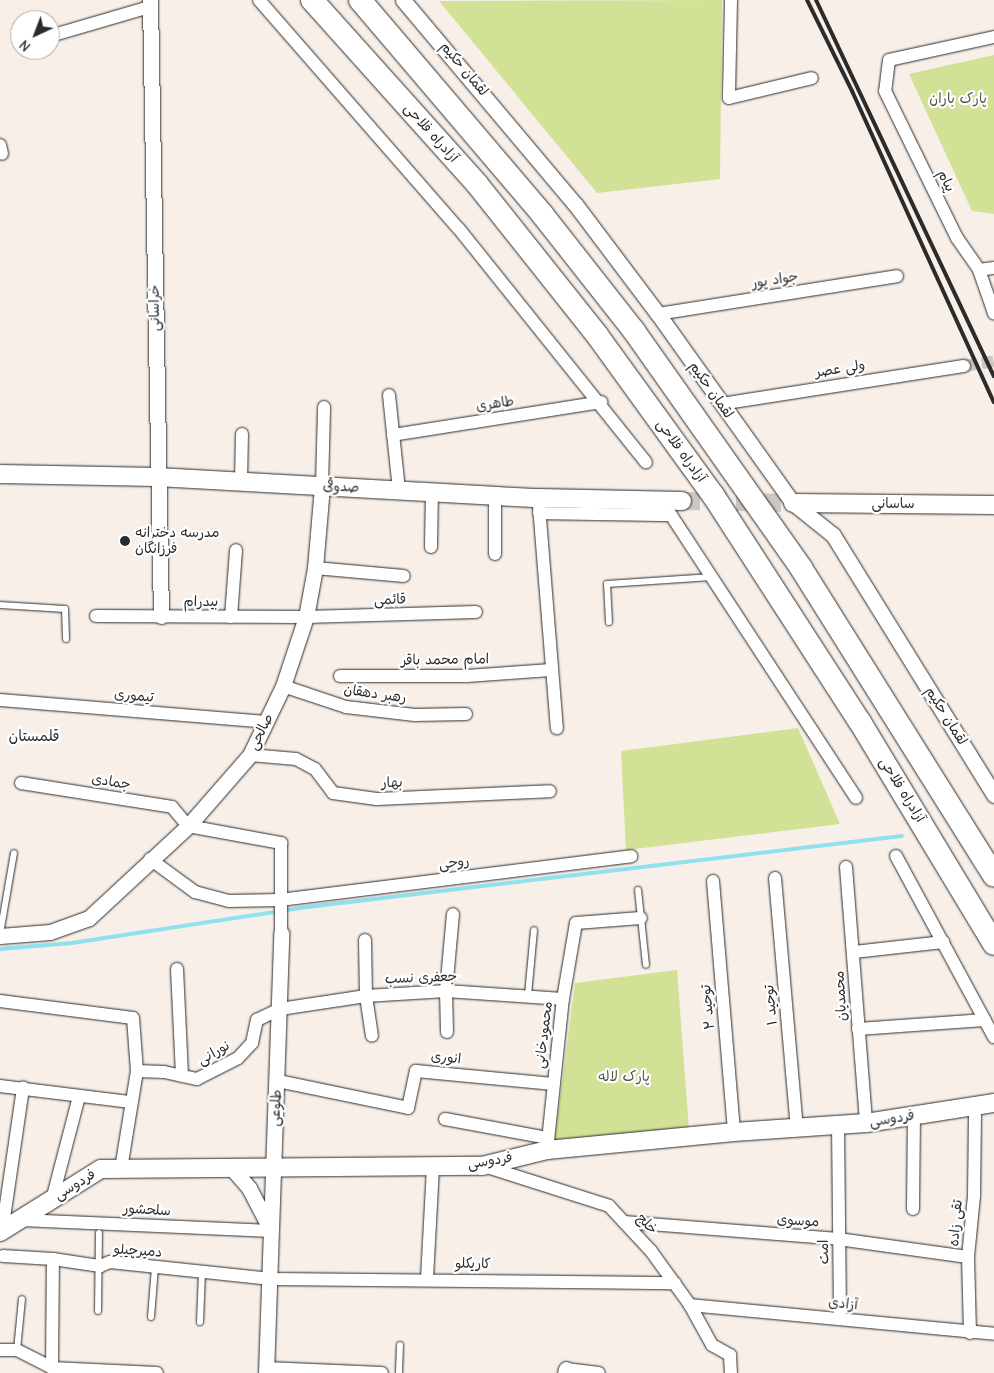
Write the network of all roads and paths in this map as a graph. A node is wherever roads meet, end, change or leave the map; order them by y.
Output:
1 (260, 0) edge
2 (312, 0) edge
3 (360, 0) edge
4 (403, 0) edge
5 (730, 0) edge
6 (149, 3) edge
7 (60, 33) edge
8 (994, 38) edge
9 (812, 78) dead end
10 (994, 268) edge
11 (979, 270) junction
12 (897, 276) dead end
13 (994, 313) edge
14 (658, 314) junction
15 (964, 366) tunnel mouth
16 (389, 395) dead end
17 (601, 402) junction
18 (720, 404) junction
19 (324, 407) dead end
20 (242, 434) dead end
21 (393, 435) junction
22 (646, 462) dead end
23 (0, 474) edge
24 (157, 477) junction
25 (241, 481) junction
26 (322, 486) junction
27 (400, 490) junction
28 (432, 492) junction
29 (494, 496) junction
30 (682, 501) tunnel mouth
31 (793, 503) junction
32 (994, 505) edge
33 (539, 506) junction
34 (431, 547) dead end
35 (236, 550) dead end
36 (495, 554) dead end
37 (316, 568) junction
38 (404, 576) dead end
39 (712, 577) junction
40 (0, 605) edge
41 (476, 612) dead end
42 (96, 616) dead end
43 (161, 616) junction
44 (231, 617) junction
45 (306, 617) junction
46 (610, 622) dead end
47 (66, 639) dead end
48 (551, 670) junction
49 (340, 676) dead end
50 (283, 686) junction
51 (0, 700) edge
52 (466, 714) dead end
53 (266, 722) junction
54 (557, 728) dead end
55 (250, 755) junction
56 (21, 783) dead end
57 (550, 791) dead end
58 (994, 795) edge
59 (856, 798) dead end
60 (188, 826) junction
61 (14, 853) dead end
62 (631, 856) dead end
63 (896, 856) dead end
64 (150, 859) junction
65 (846, 867) dead end
66 (994, 876) edge
67 (775, 878) dead end
68 (713, 880) dead end
69 (638, 890) dead end
70 (280, 900) junction
71 (453, 914) dead end
72 (641, 918) junction
73 (534, 930) dead end
74 (281, 933) joint
75 (0, 935) edge
76 (365, 940) dead end
77 (943, 942) junction
78 (994, 944) edge
79 (854, 952) junction
80 (646, 965) dead end
81 (177, 969) dead end
82 (446, 991) junction
83 (528, 995) junction
84 (366, 996) junction
85 (563, 998) junction
86 (0, 1001) edge
87 (280, 1009) junction
88 (985, 1020) junction
89 (858, 1030) junction
90 (447, 1032) dead end
91 (372, 1036) dead end
92 (994, 1037) edge
93 (137, 1071) junction
94 (182, 1076) junction
95 (278, 1081) junction
96 (554, 1084) junction
97 (0, 1086) edge
98 (23, 1088) junction
99 (79, 1096) junction
100 (131, 1102) junction
101 (994, 1103) edge
102 (914, 1115) junction
103 (975, 1115) dead end
104 (445, 1119) dead end
105 (866, 1123) junction
106 (838, 1124) junction
107 (797, 1129) junction
108 (734, 1132) junction
109 (548, 1144) junction
110 (230, 1166) junction
111 (273, 1166) junction
112 (433, 1166) junction
113 (482, 1166) junction
114 (121, 1169) junction
115 (52, 1200) junction
116 (913, 1210) dead end
117 (21, 1220) junction
118 (624, 1222) junction
119 (272, 1231) junction
120 (1, 1232) edge
121 (99, 1233) dead end
122 (838, 1239) junction
123 (3, 1256) dead end
124 (968, 1257) junction
125 (52, 1258) junction
126 (100, 1266) junction
127 (155, 1267) junction
128 (202, 1272) junction
129 (427, 1278) junction
130 (271, 1279) junction
131 (675, 1283) junction
132 (22, 1300) dead end
133 (690, 1305) junction
134 (98, 1311) dead end
135 (151, 1317) dead end
136 (840, 1319) junction
137 (200, 1322) dead end
138 (970, 1333) junction
139 (994, 1334) edge
140 (400, 1345) dead end
141 (0, 1350) edge
142 (17, 1350) junction
143 (52, 1368) junction
144 (266, 1370) edge
145 (566, 1371) edge
146 (156, 1373) edge
147 (382, 1373) edge
148 (399, 1373) edge
149 (599, 1373) edge
150 (731, 1373) edge

1 - 17 street
2 - 78 highway, آزادراه فلاحی
3 - 66 highway
4 - 14 street, لقمان حکیم
5 - 9 street
6 - 7 street
6 - 24 street, خراسانی
8 - 11 street, پیام
10 - 11 street
11 - 13 street, پیام
12 - 14 street, جواد پور
14 - 18 street, لقمان حکیم
15 - 18 street, ولی عصر
16 - 21 street
17 - 21 street, طاهری
17 - 22 street
18 - 31 street, لقمان حکیم
19 - 26 street
20 - 25 street
21 - 27 street
23 - 24 main road, صدوقی
24 - 25 main road, صدوقی
24 - 43 street, خراسانی
25 - 26 main road, صدوقی
26 - 27 main road, صدوقی
26 - 37 street, صالحی
27 - 28 main road, صدوقی
28 - 29 main road, صدوقی
28 - 34 street
29 - 33 main road, صدوقی
29 - 36 street
30 - 33 main road, صدوقی
31 - 32 main road, ساسانی
31 - 58 street, لقمان حکیم
33 - 39 street
33 - 48 street
35 - 44 street
37 - 38 street
37 - 45 street, صالحی
39 - 46 lane
39 - 59 street
40 - 47 lane
41 - 45 street, قائمی
42 - 43 street, بیدرام
43 - 44 street, بیدرام
44 - 45 street, بیدرام
45 - 50 street, صالحی
48 - 49 street, امام محمد باقر
48 - 54 street
50 - 52 street, رهبر دهقان
50 - 53 street, صالحی
51 - 53 street, تیموری
53 - 55 street, صالحی
55 - 57 street, بهار
55 - 60 street, صالحی
56 - 60 street, جمادی
60 - 64 street, صالحی
60 - 70 street, طلوعی
61 - 75 lane
62 - 70 street, روحی
63 - 77 street
64 - 70 street, روحی
64 - 75 street, صالحی
65 - 79 street, محمدیان
67 - 107 street, توحید ۱
68 - 108 street, توحید ۲
69 - 72 lane
70 - 74 street, طلوعی
71 - 82 street
72 - 80 lane
72 - 85 street, محمودخانی
73 - 83 lane
74 - 87 street, طلوعی
76 - 84 street
77 - 79 street
77 - 88 street
79 - 89 street, محمدیان
81 - 94 street
82 - 83 street, جعفری نسب
82 - 84 street, جعفری نسب
82 - 90 street
83 - 85 street, جعفری نسب
84 - 87 street, جعفری نسب
84 - 91 street
85 - 96 street, محمودخانی
86 - 93 street
87 - 94 street, نورانی
87 - 95 street, طلوعی
88 - 89 street
88 - 92 street
89 - 105 street, محمدیان
93 - 94 street, نورانی
93 - 100 street
95 - 96 street, انوری
95 - 111 street, طلوعی
96 - 109 street, محمودخانی
97 - 98 street
98 - 99 street
98 - 120 street
99 - 100 street
99 - 115 street
100 - 114 street
101 - 102 main road, فردوسی
102 - 105 main road, فردوسی
102 - 116 street
103 - 124 street, تقی زاده
104 - 109 street
105 - 106 main road, فردوسی
106 - 107 main road, فردوسی
106 - 122 street, امت
107 - 108 main road, فردوسی
108 - 109 main road, فردوسی
109 - 113 main road, فردوسی
110 - 111 main road, فردوسی
110 - 114 main road, فردوسی
110 - 119 street
111 - 112 main road, فردوسی
111 - 119 street, طلوعی
112 - 113 main road, فردوسی
112 - 129 street
113 - 118 street, خلج
114 - 115 main road, فردوسی
115 - 117 main road, فردوسی
117 - 119 street, سلحشور
117 - 120 main road, فردوسی
118 - 122 street, موسوی
118 - 131 street, خلج
119 - 130 street, طلوعی
121 - 126 lane
122 - 124 street, موسوی
122 - 136 street, امت
123 - 125 street, دمیرچیلو
124 - 138 street, تقی زاده
125 - 126 street, دمیرچیلو
125 - 143 street
126 - 127 street, دمیرچیلو
126 - 134 lane
127 - 128 street, دمیرچیلو
127 - 135 lane
128 - 130 street, دمیرچیلو
128 - 137 lane
129 - 130 street, کاریکلو
129 - 131 street, کاریکلو
130 - 144 street, طلوعی
131 - 133 street, خلج
132 - 142 lane
133 - 136 street, آزادی
133 - 150 street, خلج
136 - 138 street, آزادی
138 - 139 street, آزادی
140 - 148 lane
141 - 142 street
142 - 143 street
143 - 146 street
144 - 147 street
145 - 149 street

